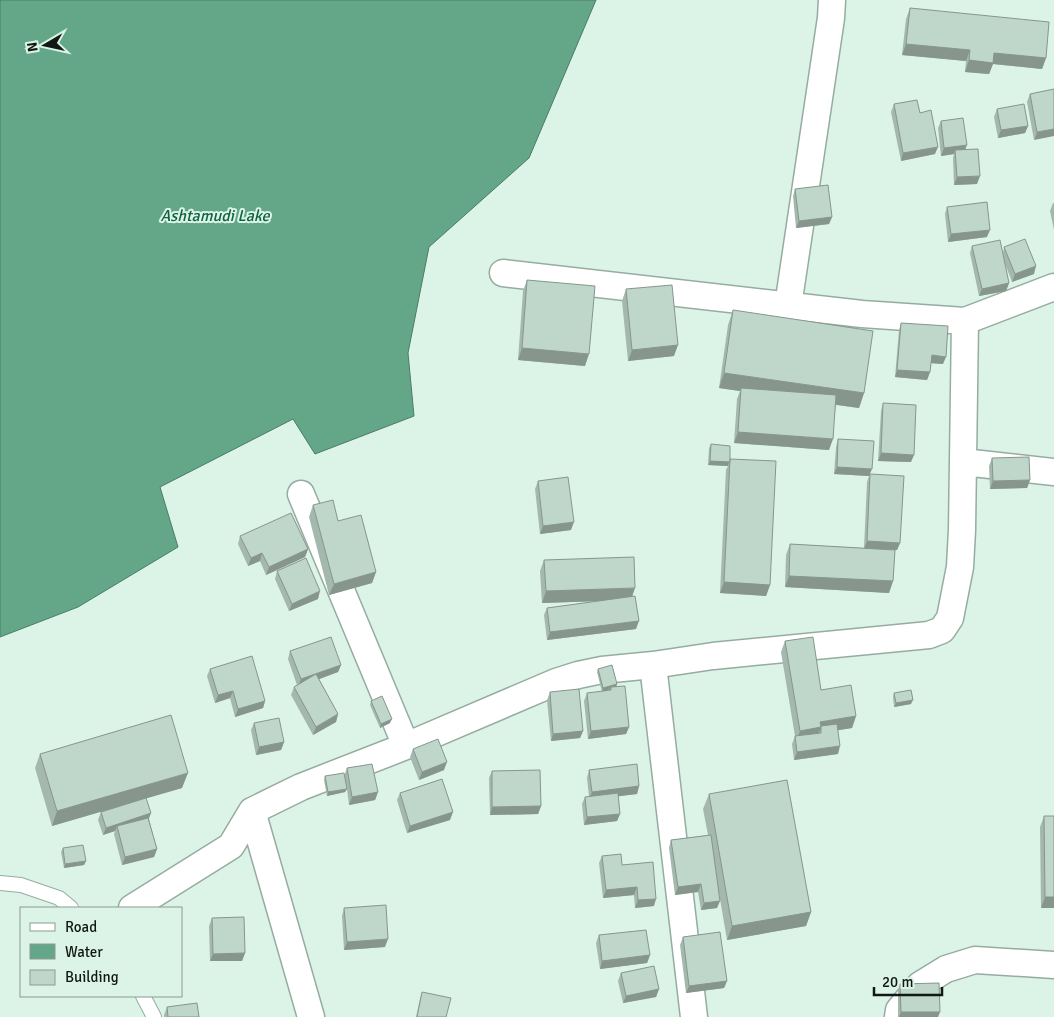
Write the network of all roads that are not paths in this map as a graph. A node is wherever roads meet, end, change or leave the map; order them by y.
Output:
1 (832, 0) edge
2 (503, 273) dead end
3 (1054, 287) edge
4 (788, 306) junction
5 (965, 321) junction
6 (963, 462) junction
7 (1054, 472) edge
8 (301, 494) dead end
9 (653, 665) junction
10 (406, 746) junction
11 (252, 811) junction
12 (0, 883) edge
13 (70, 907) edge
14 (134, 907) edge
15 (1054, 965) edge
16 (144, 997) edge
17 (154, 1017) edge
18 (311, 1017) edge
19 (694, 1017) edge
20 (898, 1017) edge

1 - 4 street
2 - 4 street
3 - 5 street
4 - 5 street
5 - 6 street
6 - 7 street
6 - 9 street
8 - 10 street
9 - 10 street
9 - 19 street
10 - 11 street
11 - 14 street
11 - 18 street
12 - 13 lane
15 - 20 street
16 - 17 lane

